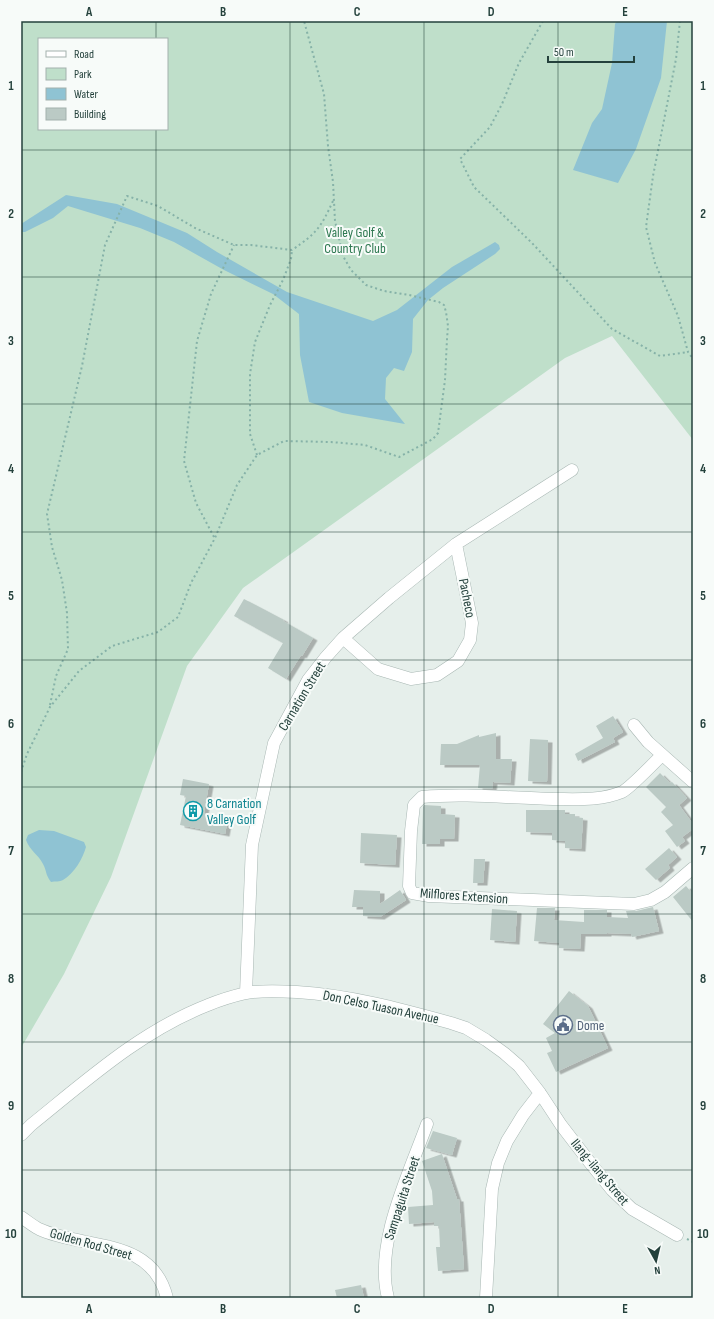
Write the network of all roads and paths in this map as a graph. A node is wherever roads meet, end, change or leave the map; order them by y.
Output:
1 (304, 21) edge
2 (543, 21) edge
3 (680, 21) edge
4 (334, 200) junction
5 (234, 245) junction
6 (292, 250) junction
7 (688, 352) junction
8 (693, 359) edge
9 (257, 455) junction
10 (572, 470) dead end
11 (215, 538) junction
12 (456, 544) junction
13 (343, 638) junction
14 (50, 707) junction
15 (634, 725) dead end
16 (662, 755) junction
17 (21, 772) edge
18 (693, 782) edge
19 (693, 868) edge
20 (246, 993) junction
21 (540, 1093) junction
22 (427, 1124) dead end
23 (21, 1135) edge
24 (21, 1217) edge
25 (677, 1235) dead end
26 (167, 1298) edge
27 (388, 1298) edge
28 (486, 1298) edge

1 - 4 path
2 - 7 path
3 - 7 path
4 - 6 path
4 - 9 path
5 - 6 path
5 - 11 path
5 - 14 path
6 - 9 path
7 - 8 path
9 - 11 path
10 - 12 street, Carnation Street
11 - 14 path
12 - 13 street, Carnation Street
12 - 13 street, Pacheco
13 - 20 street, Carnation Street
14 - 17 path
15 - 16 street
16 - 18 street
16 - 19 street, Milflores Extension
20 - 21 street, Don Celso Tuason Avenue
20 - 23 street, Don Celso Tuason Avenue
21 - 25 street, Ilang-ilang Street
21 - 28 street
22 - 27 street, Sampaguita Street
24 - 26 street, Golden Rod Street

